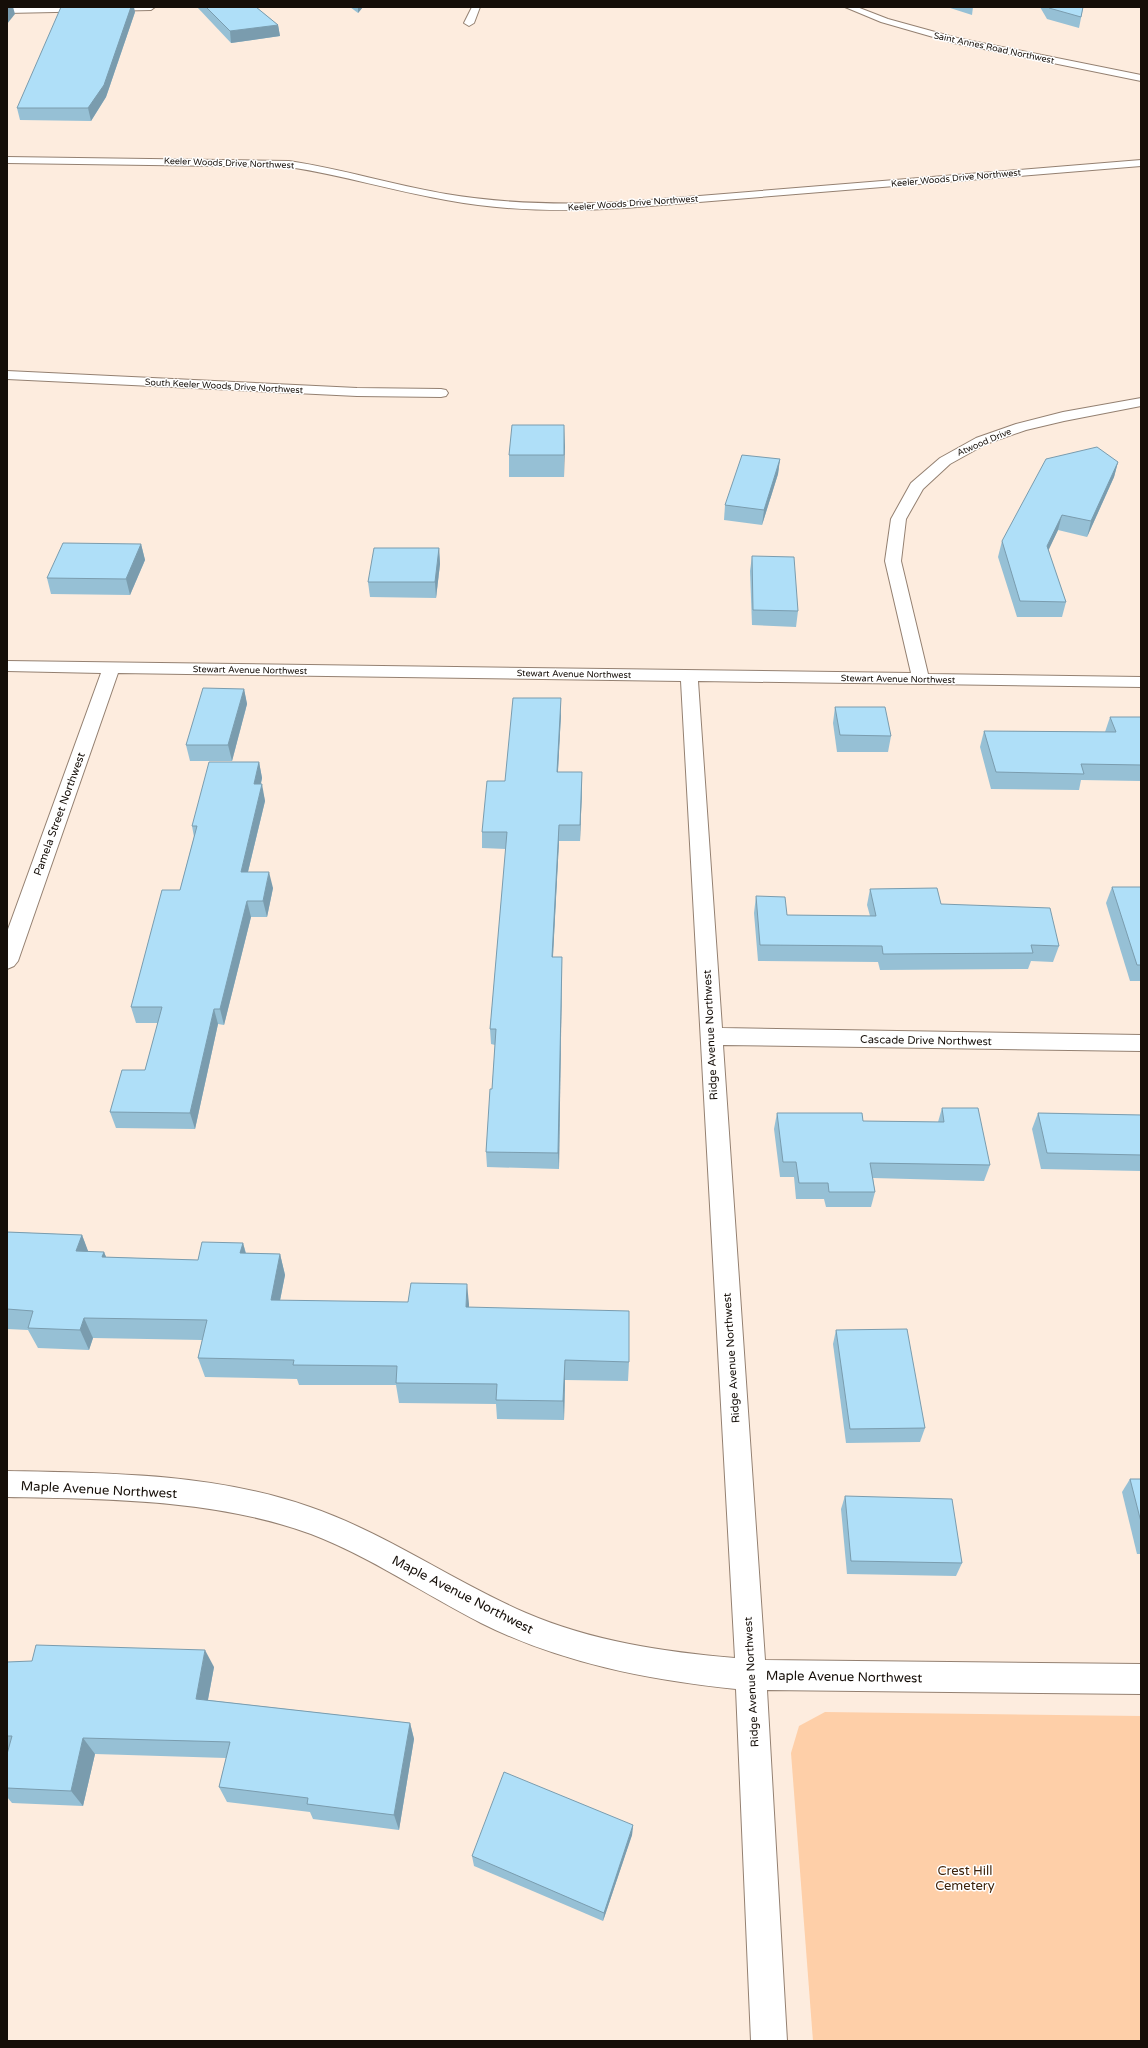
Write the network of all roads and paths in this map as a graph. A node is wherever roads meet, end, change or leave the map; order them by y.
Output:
1 (151, 7) edge
2 (476, 7) edge
3 (849, 7) edge
4 (7, 10) edge
5 (469, 23) dead end
6 (1141, 78) edge
7 (7, 160) edge
8 (1141, 163) edge
9 (7, 375) edge
10 (441, 393) dead end
11 (1141, 402) edge
12 (7, 666) edge
13 (111, 668) junction
14 (689, 676) junction
15 (921, 679) junction
16 (1141, 682) edge
17 (7, 961) edge
18 (710, 1036) junction
19 (1141, 1043) edge
20 (7, 1484) edge
21 (751, 1675) junction
22 (1141, 1679) edge
23 (769, 2041) edge

1 - 4 street
2 - 5 street
3 - 6 street, Saint Annes Road Northwest
7 - 8 street, Keeler Woods Drive Northwest
9 - 10 street, South Keeler Woods Drive Northwest
11 - 15 street, Atwood Drive
12 - 13 street, Stewart Avenue Northwest
13 - 14 street, Stewart Avenue Northwest
13 - 17 street, Pamela Street Northwest
14 - 15 street, Stewart Avenue Northwest
14 - 18 street, Ridge Avenue Northwest
15 - 16 street, Stewart Avenue Northwest
18 - 19 street, Cascade Drive Northwest
18 - 21 street, Ridge Avenue Northwest
20 - 21 street, Maple Avenue Northwest
21 - 22 street, Maple Avenue Northwest
21 - 23 street, Ridge Avenue Northwest

